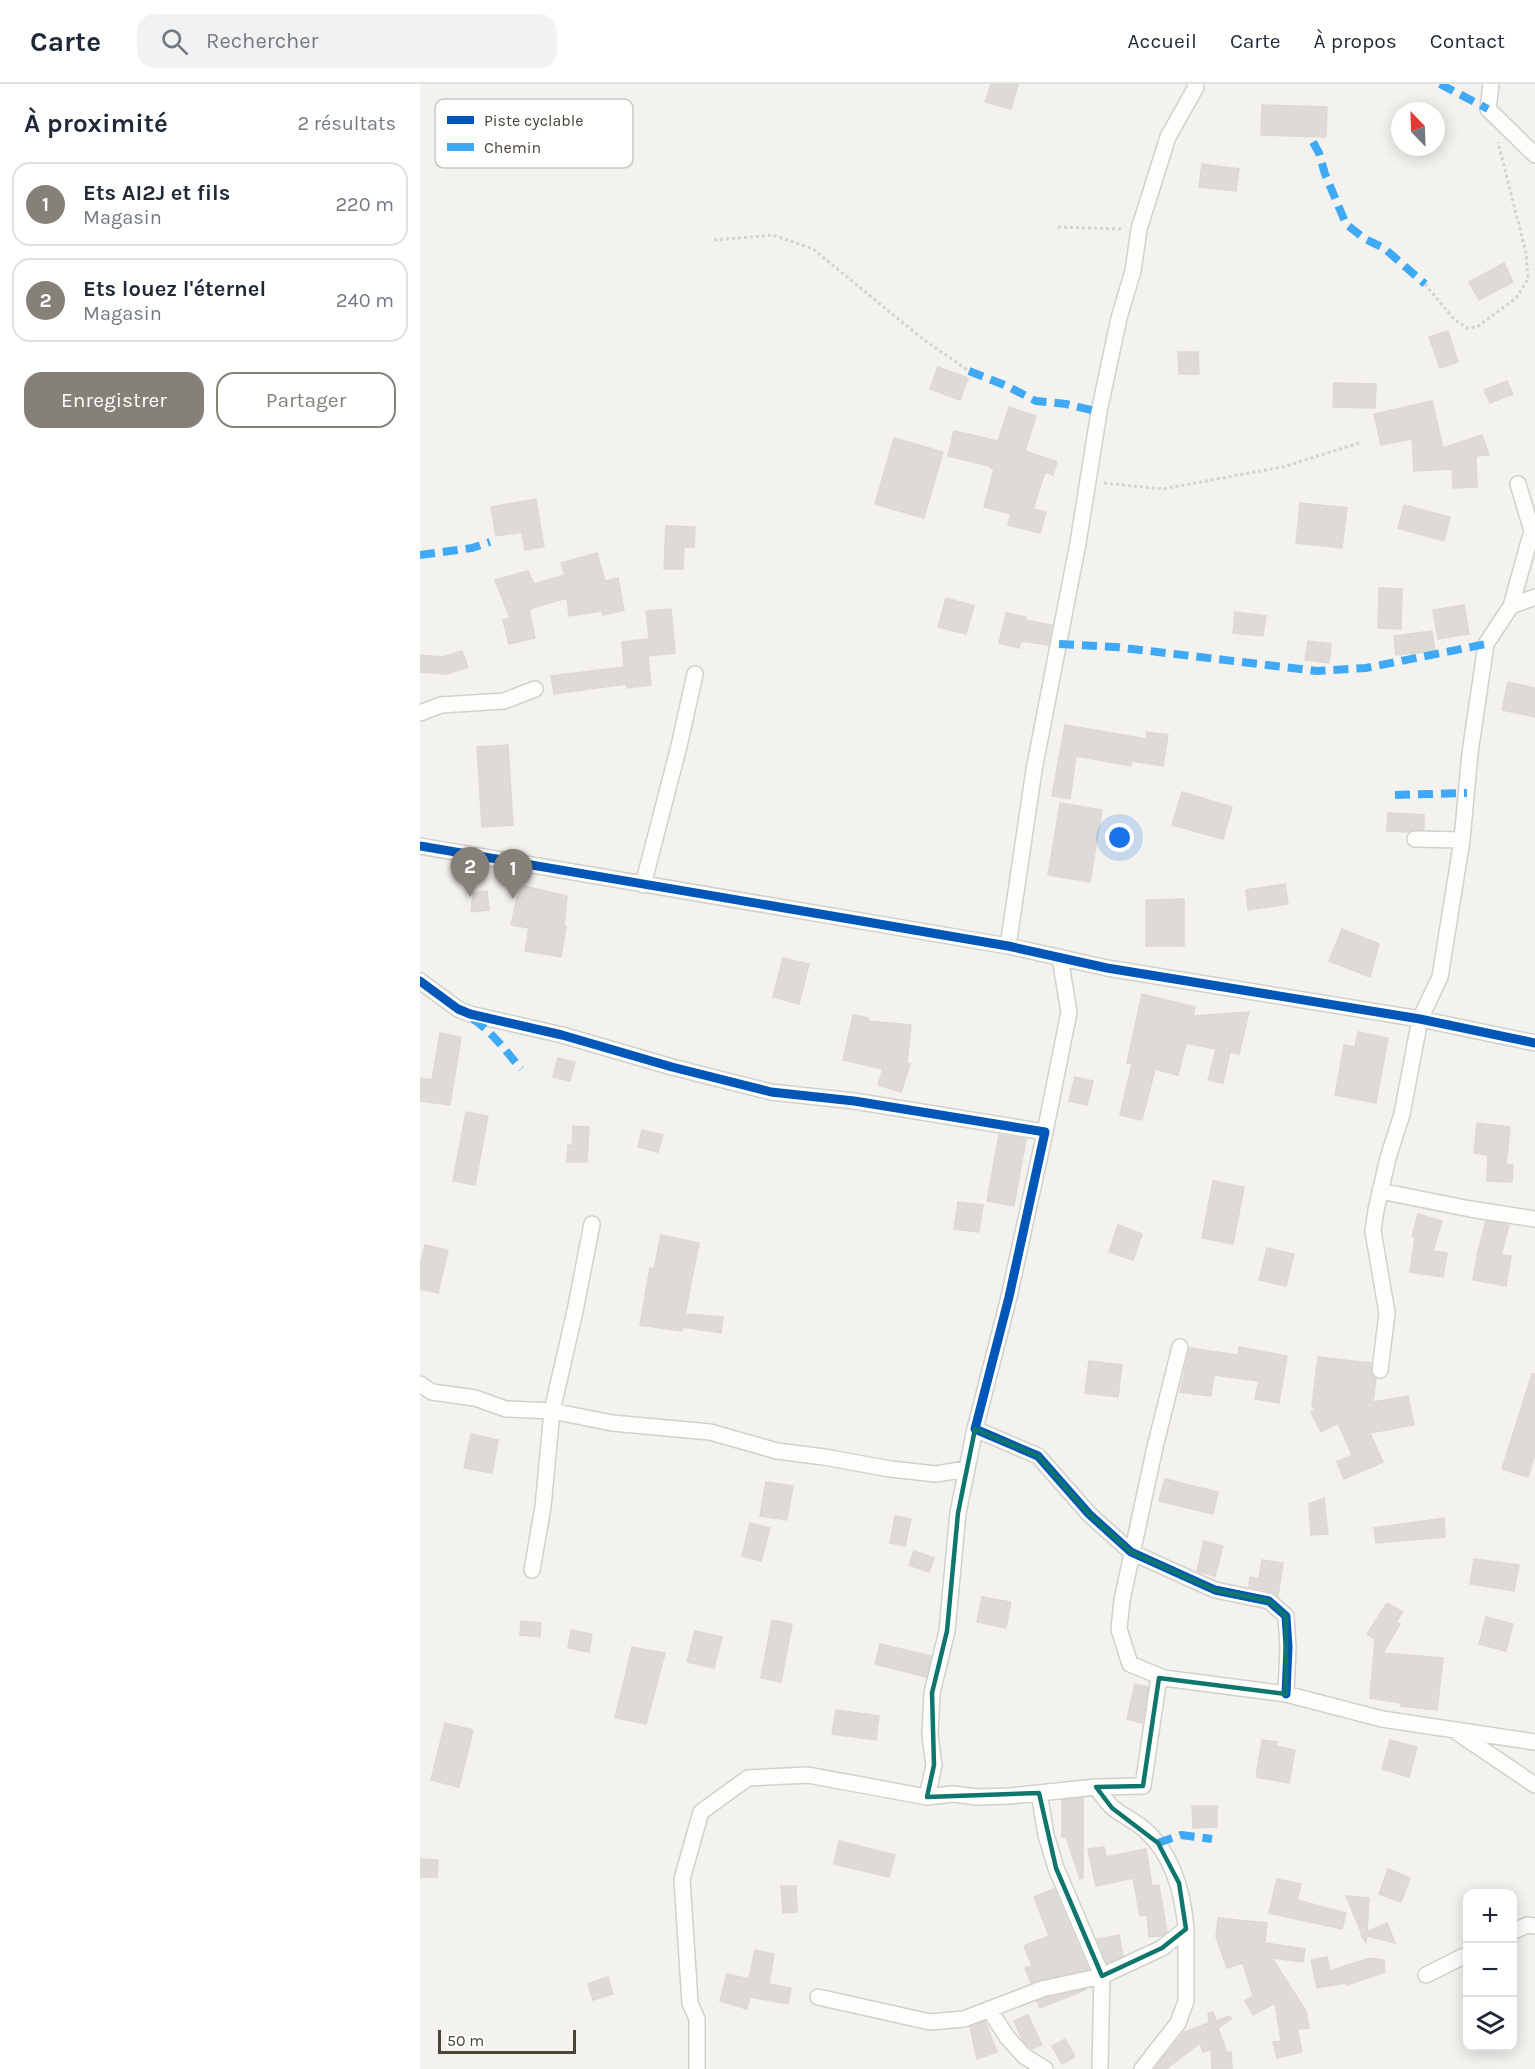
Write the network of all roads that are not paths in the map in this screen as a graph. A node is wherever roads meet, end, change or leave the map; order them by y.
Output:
1 (1195, 84) edge
2 (1491, 84) edge
3 (1535, 155) edge
4 (1518, 483) dead end
5 (1534, 530) edge
6 (1535, 597) edge
7 (1511, 606) junction
8 (695, 674) dead end
9 (535, 689) dead end
10 (420, 713) edge
11 (1415, 838) dead end
12 (1462, 840) junction
13 (420, 846) edge
14 (643, 885) junction
15 (1008, 946) junction
16 (1060, 958) junction
17 (420, 981) edge
18 (1420, 1019) junction
19 (1535, 1043) edge
20 (1045, 1132) junction
21 (1380, 1191) junction
22 (1535, 1219) edge
23 (592, 1224) dead end
24 (1180, 1347) dead end
25 (1380, 1370) dead end
26 (420, 1384) edge
27 (552, 1411) junction
28 (975, 1429) junction
29 (966, 1469) junction
30 (1131, 1552) junction
31 (532, 1570) dead end
32 (1164, 1678) junction
33 (1286, 1694) junction
34 (1454, 1731) junction
35 (1535, 1742) edge
36 (1535, 1785) edge
37 (1096, 1786) junction
38 (1039, 1792) junction
39 (927, 1797) junction
40 (1535, 1926) edge
41 (1186, 1929) junction
42 (1517, 1930) edge
43 (1463, 1956) edge
44 (1426, 1975) dead end
45 (1102, 1976) junction
46 (818, 1997) dead end
47 (989, 2008) junction
48 (697, 2069) edge
49 (1045, 2069) edge
50 (1100, 2069) edge
51 (1142, 2069) edge

1 - 15 street
2 - 3 street
4 - 5 street
5 - 7 street
6 - 7 street
7 - 12 street
8 - 14 street
9 - 10 street
11 - 12 street
12 - 18 street
13 - 14 street
14 - 15 street
15 - 16 street
16 - 18 street
16 - 20 street
17 - 20 street
18 - 19 street
18 - 21 street
20 - 28 street
21 - 22 street
21 - 25 street
23 - 27 street
24 - 30 street
26 - 27 street
27 - 29 street
27 - 31 street
28 - 29 street
28 - 30 street
29 - 39 street
30 - 32 street
30 - 33 street
32 - 33 street
32 - 37 street
33 - 34 street
34 - 35 street
34 - 36 street
37 - 38 street
37 - 41 street
38 - 39 street
38 - 45 street
39 - 48 street
40 - 42 street
41 - 45 street
41 - 51 street
43 - 44 street
45 - 47 street
45 - 50 street
46 - 47 street
47 - 49 street

